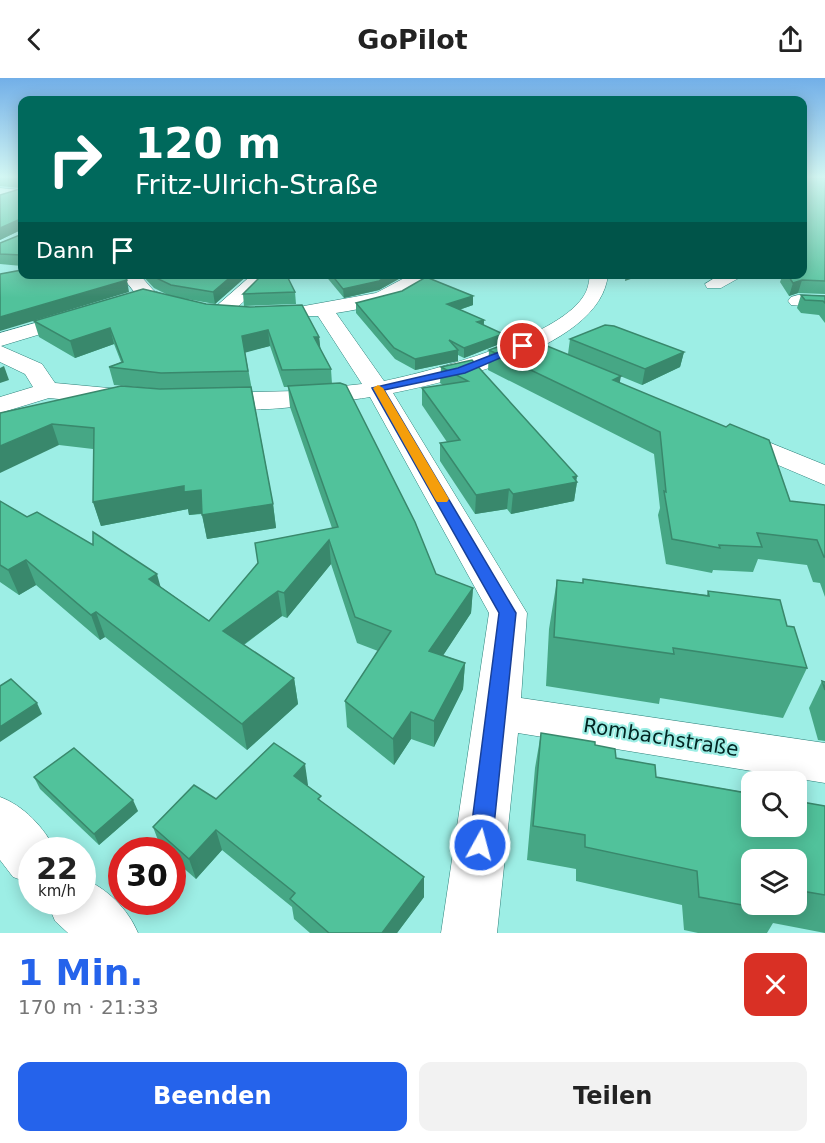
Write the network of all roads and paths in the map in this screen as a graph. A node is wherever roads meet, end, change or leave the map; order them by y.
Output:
1 (133, 279) edge
2 (258, 279) edge
3 (418, 279) edge
4 (598, 279) edge
5 (726, 279) edge
6 (714, 284) dead end
7 (147, 295) junction
8 (798, 301) dead end
9 (124, 302) edge
10 (825, 302) edge
11 (323, 309) junction
12 (90, 313) edge
13 (220, 313) junction
14 (252, 313) edge
15 (282, 313) edge
16 (0, 340) edge
17 (523, 346) junction
18 (0, 353) edge
19 (556, 360) edge
20 (377, 388) junction
21 (47, 390) junction
22 (154, 399) edge
23 (186, 400) edge
24 (0, 405) edge
25 (706, 425) edge
26 (825, 476) edge
27 (498, 712) junction
28 (825, 763) edge
29 (0, 820) edge
30 (18, 842) edge
31 (89, 915) edge
32 (110, 933) edge
33 (469, 933) edge

1 - 7 street
2 - 13 street
3 - 11 street
4 - 17 street
5 - 6 street
7 - 9 street
7 - 13 street
8 - 10 street
11 - 15 street
11 - 20 street
12 - 16 street
13 - 14 street
17 - 19 street
17 - 20 street
18 - 21 street
20 - 23 street
20 - 27 street
21 - 22 street
21 - 24 street
25 - 26 street
27 - 28 street, Rombachstraße
27 - 33 street
29 - 30 street
31 - 32 street

